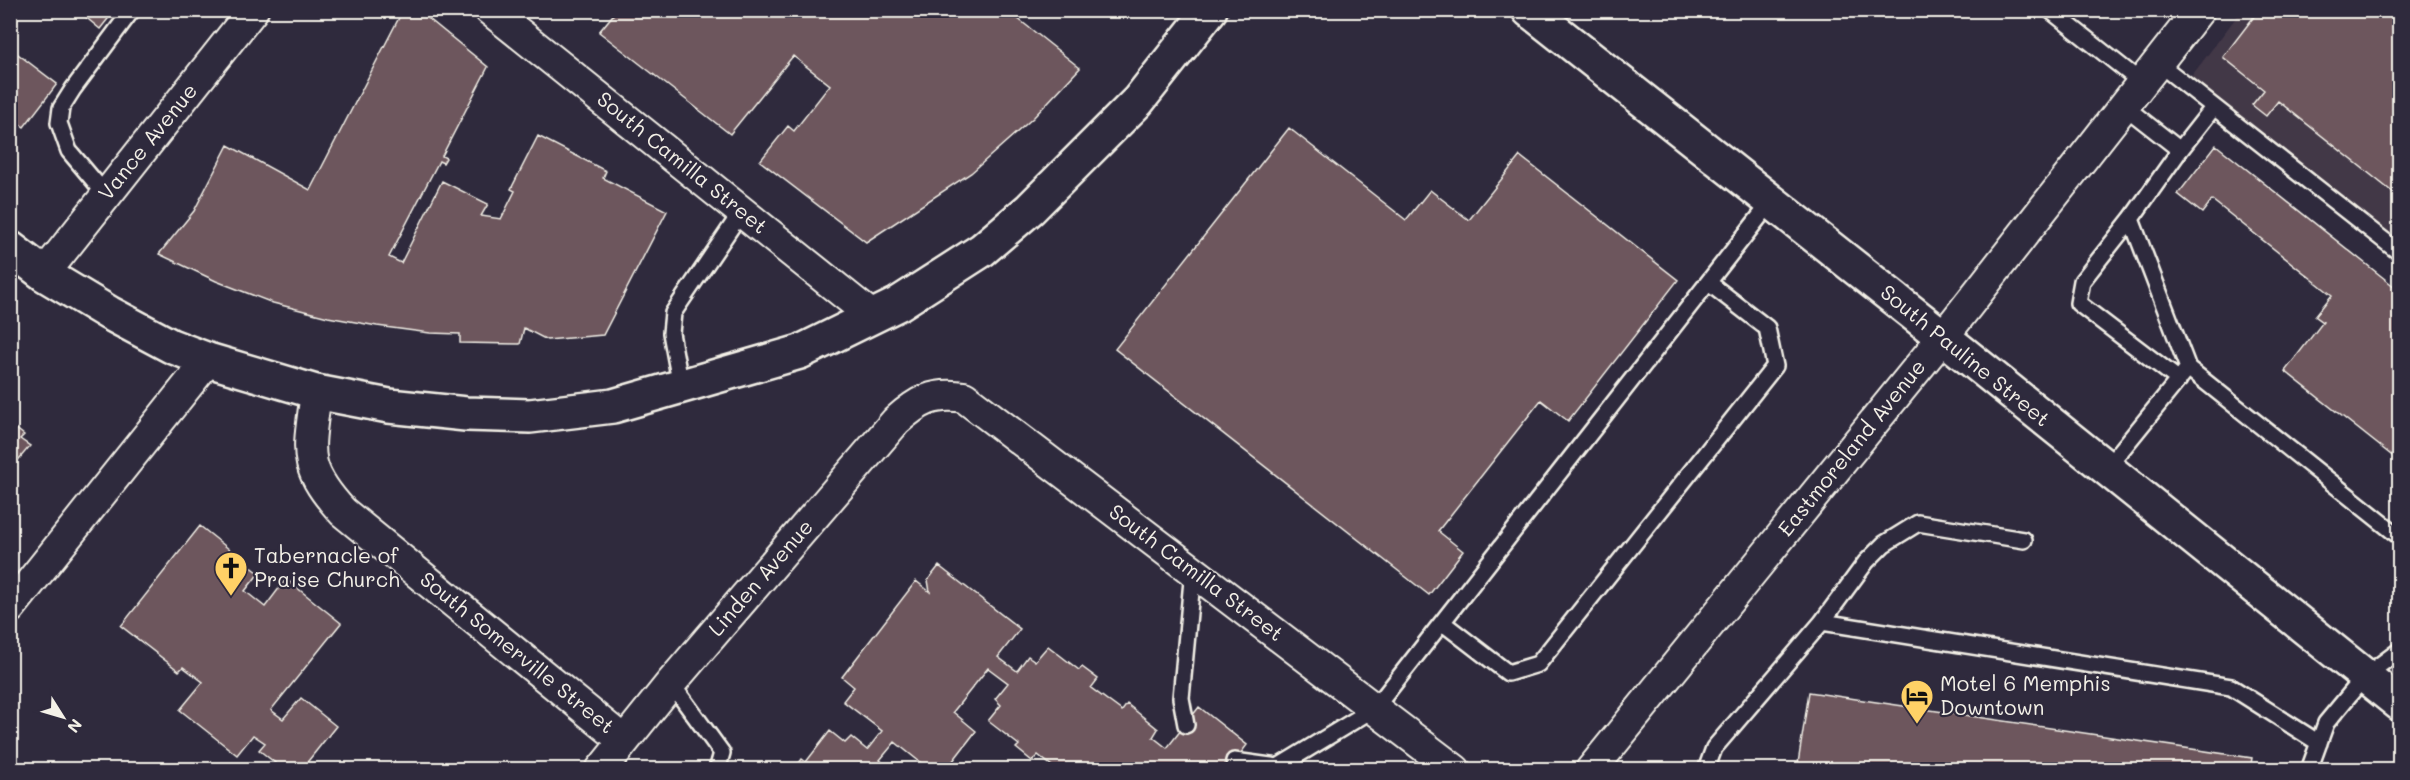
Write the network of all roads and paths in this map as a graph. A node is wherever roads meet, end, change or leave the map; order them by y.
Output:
1 (132, 10) edge
2 (253, 10) edge
3 (490, 10) edge
4 (1210, 10) edge
5 (2050, 10) edge
6 (2199, 10) edge
7 (1532, 11) edge
8 (2150, 73) junction
9 (2124, 106) junction
10 (2213, 108) junction
11 (2180, 150) junction
12 (106, 195) junction
13 (1772, 202) junction
14 (742, 211) junction
15 (2131, 219) junction
16 (10, 248) edge
17 (2400, 253) edge
18 (44, 274) junction
19 (1709, 283) junction
20 (873, 317) junction
21 (1943, 338) junction
22 (207, 360) junction
23 (2183, 374) junction
24 (681, 387) junction
25 (316, 392) junction
26 (931, 398) joint
27 (2106, 469) junction
28 (2400, 537) edge
29 (2024, 540) dead end
30 (1193, 569) junction
31 (10, 608) edge
32 (1822, 622) junction
33 (1443, 623) junction
34 (2400, 650) edge
35 (2365, 676) junction
36 (671, 683) junction
37 (2400, 704) edge
38 (1374, 708) junction
39 (1186, 725) dead end
40 (624, 741) junction
41 (2319, 743) junction
42 (1234, 761) dead end
43 (601, 770) edge
44 (717, 770) edge
45 (1455, 770) edge
46 (1591, 770) edge
47 (1706, 770) edge
48 (2309, 770) edge

1 - 12 lane
2 - 12 street, Vance Avenue
3 - 14 street, South Camilla Street
4 - 20 main road
5 - 8 lane
6 - 8 street, Eastmoreland Avenue
7 - 13 main road, South Pauline Street
8 - 9 street, Eastmoreland Avenue
8 - 10 lane
9 - 11 lane
9 - 21 street, Eastmoreland Avenue
10 - 11 lane
10 - 17 lane
11 - 15 lane
12 - 18 street, Vance Avenue
13 - 19 lane
13 - 21 main road, South Pauline Street
14 - 20 street, South Camilla Street
14 - 24 lane
15 - 23 lane
15 - 23 lane
16 - 18 main road
18 - 22 main road
19 - 33 lane
19 - 33 lane
20 - 24 main road
21 - 27 main road, South Pauline Street
21 - 46 street, Eastmoreland Avenue
22 - 25 main road
22 - 31 street
23 - 27 lane
23 - 28 lane
24 - 25 main road
25 - 40 street, South Somerville Street
26 - 30 street, South Camilla Street
26 - 36 street, Linden Avenue
27 - 35 main road, South Pauline Street
29 - 32 lane
30 - 38 street, South Camilla Street
30 - 39 lane
32 - 41 lane
32 - 47 lane
33 - 38 lane
34 - 35 lane
35 - 37 main road, South Pauline Street
35 - 41 lane
36 - 40 street, Linden Avenue
36 - 44 lane
38 - 42 lane
38 - 45 street, South Camilla Street
40 - 43 street, Linden Avenue
41 - 48 lane

